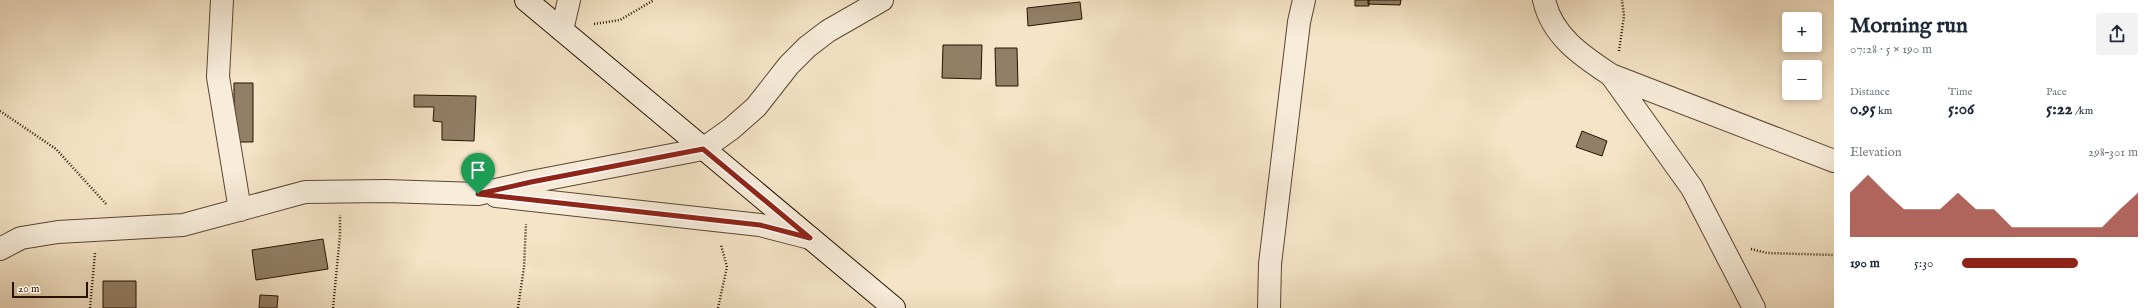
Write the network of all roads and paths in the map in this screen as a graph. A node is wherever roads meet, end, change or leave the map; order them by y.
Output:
1 (222, 0) edge
2 (526, 0) edge
3 (569, 0) edge
4 (654, 0) edge
5 (882, 0) edge
6 (1304, 0) edge
7 (1544, 0) edge
8 (1622, 0) edge
9 (562, 30) junction
10 (1611, 74) junction
11 (0, 111) edge
12 (703, 149) junction
13 (1834, 161) edge
14 (340, 191) junction
15 (478, 194) junction
16 (520, 198) junction
17 (240, 210) junction
18 (713, 220) junction
19 (123, 229) junction
20 (98, 230) junction
21 (810, 238) junction
22 (1719, 241) junction
23 (0, 249) edge
24 (1834, 255) edge
25 (90, 308) edge
26 (333, 308) edge
27 (518, 308) edge
28 (718, 308) edge
29 (894, 308) edge
30 (1269, 308) edge
31 (1754, 308) edge

1 - 17 street
2 - 9 street
3 - 9 street
4 - 9 path
5 - 12 street
6 - 30 street
7 - 10 street
8 - 10 path
9 - 12 street
10 - 13 street
10 - 22 street
11 - 19 path
12 - 15 street
12 - 21 street
14 - 15 street
14 - 17 street
14 - 26 path
15 - 16 street
16 - 18 street
16 - 27 path
17 - 19 street
18 - 21 street
18 - 28 path
19 - 20 street
20 - 23 street
20 - 25 path
21 - 29 street
22 - 24 path
22 - 31 street

